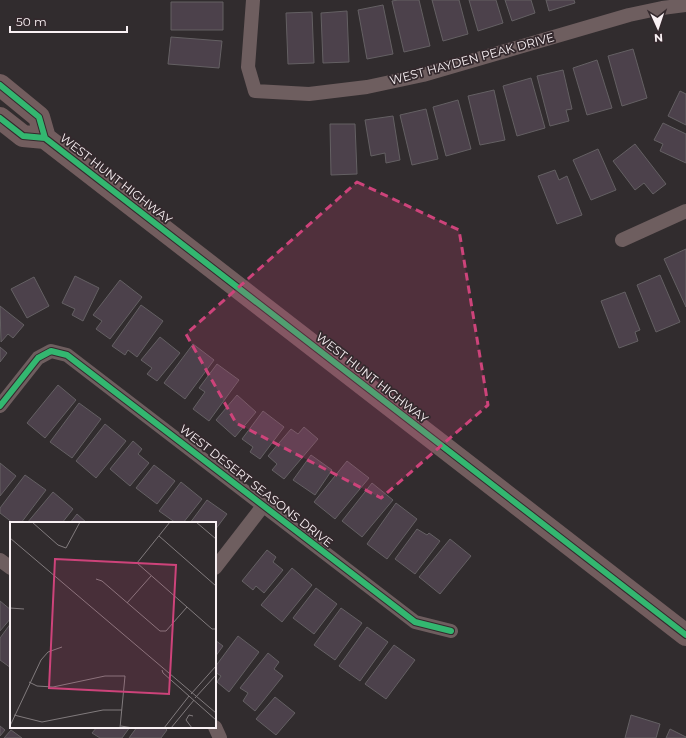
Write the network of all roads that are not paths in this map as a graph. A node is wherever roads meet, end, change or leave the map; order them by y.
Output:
1 (253, 0) edge
2 (686, 6) edge
3 (0, 85) edge
4 (0, 118) edge
5 (45, 138) junction
6 (686, 211) edge
7 (622, 240) dead end
8 (0, 406) edge
9 (263, 506) junction
10 (0, 560) edge
11 (10, 567) edge
12 (216, 567) edge
13 (451, 631) dead end
14 (686, 635) edge
15 (215, 728) edge
16 (220, 738) edge

1 - 2 street, WEST HAYDEN PEAK DRIVE
3 - 5 main road, WEST HUNT HIGHWAY
4 - 5 main road, WEST HUNT HIGHWAY
5 - 14 main road, WEST HUNT HIGHWAY
6 - 7 street
8 - 9 street, WEST DESERT SEASONS DRIVE
9 - 12 street
9 - 13 street, WEST DESERT SEASONS DRIVE
10 - 11 street
15 - 16 street

